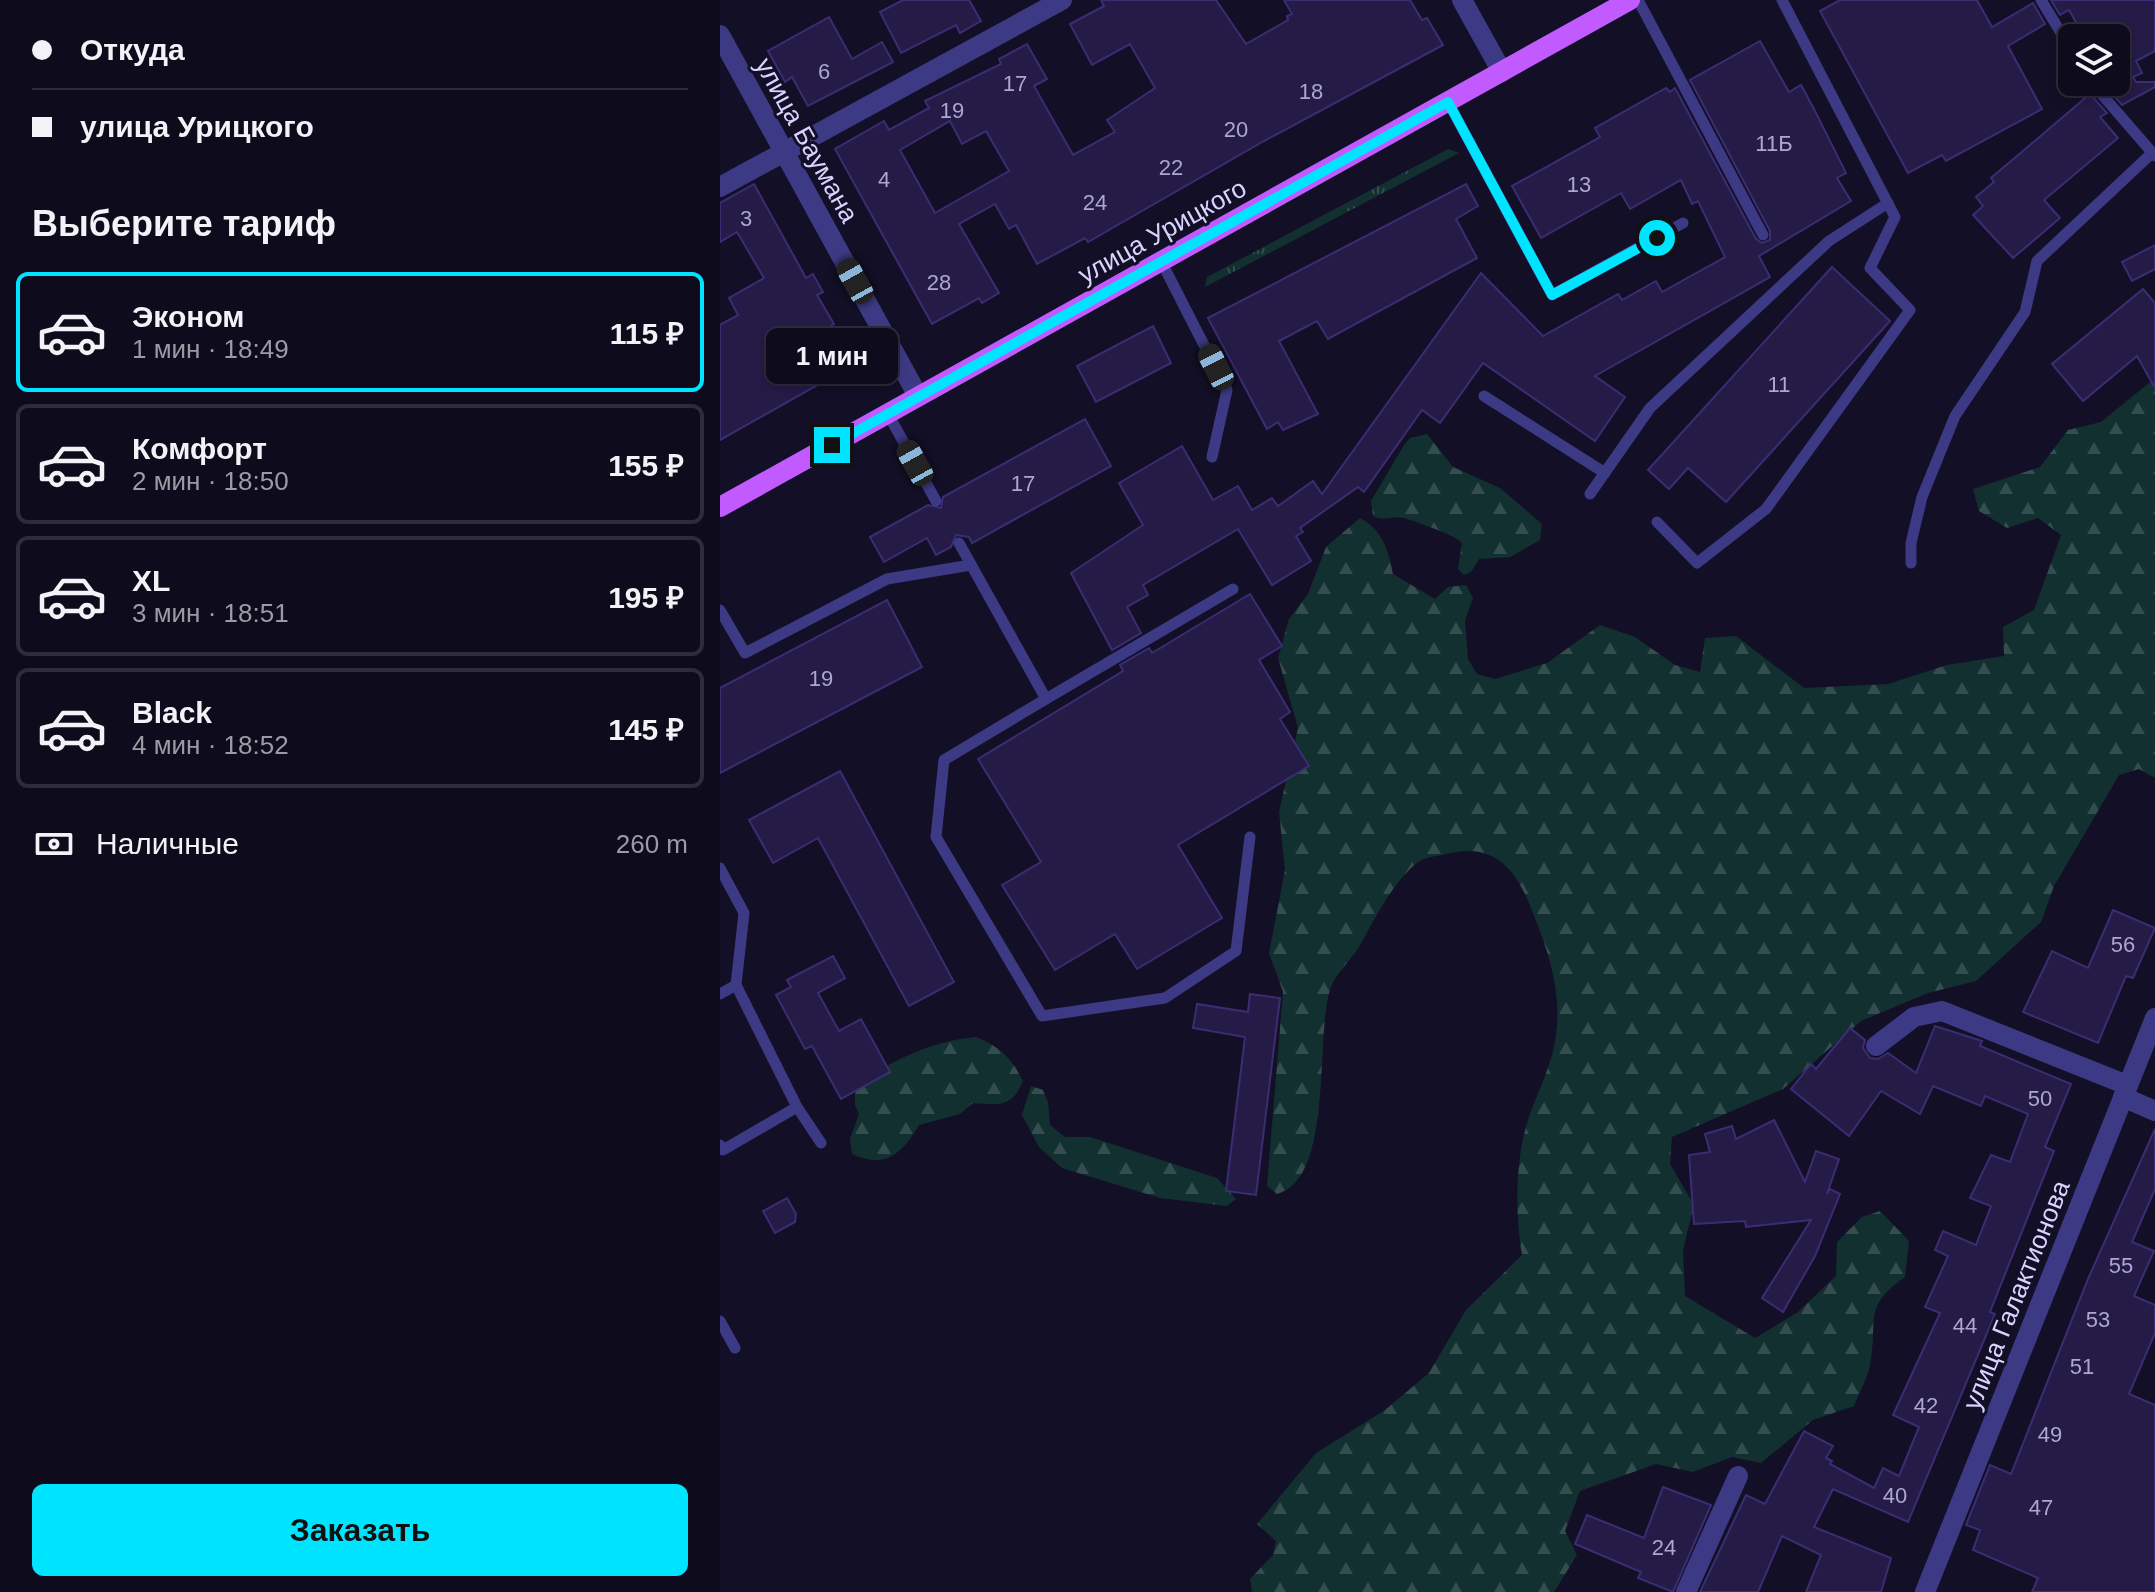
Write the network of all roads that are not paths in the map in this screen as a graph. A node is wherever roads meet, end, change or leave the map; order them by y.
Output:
1 (1062, 0) edge
2 (1462, 0) edge
3 (1630, 0) edge
4 (1638, 0) edge
5 (1782, 0) edge
6 (2041, 0) edge
7 (2058, 28) edge
8 (720, 35) edge
9 (1502, 72) junction
10 (2103, 96) edge
11 (1448, 102) junction
12 (784, 151) junction
13 (2154, 154) edge
14 (720, 187) edge
15 (1888, 203) junction
16 (1683, 223) dead end
17 (1763, 235) dead end
18 (1161, 261) junction
19 (918, 396) junction
20 (1484, 396) dead end
21 (888, 414) junction
22 (1212, 457) dead end
23 (1605, 473) junction
24 (1590, 494) dead end
25 (936, 501) dead end
26 (720, 507) edge
27 (1657, 522) dead end
28 (959, 543) dead end
29 (1911, 563) dead end
30 (971, 565) junction
31 (1233, 589) dead end
32 (720, 610) edge
33 (1046, 699) junction
34 (1250, 837) dead end
35 (720, 868) edge
36 (736, 985) junction
37 (720, 994) edge
38 (2155, 1018) edge
39 (1876, 1046) dead end
40 (2125, 1091) junction
41 (797, 1107) junction
42 (2155, 1111) edge
43 (821, 1143) dead end
44 (720, 1145) edge
45 (720, 1321) edge
46 (735, 1348) dead end
47 (1738, 1476) dead end
48 (1686, 1592) edge
49 (1925, 1592) edge

1 - 12 street
2 - 9 street
3 - 9 main road, улица Урицкого
4 - 17 lane
5 - 15 lane
6 - 7 lane
8 - 12 street, улица Баумана
9 - 11 main road, улица Урицкого
10 - 13 lane
11 - 16 lane
11 - 18 main road, улица Урицкого
12 - 14 street
12 - 19 street, улица Баумана
13 - 29 lane
15 - 23 lane
15 - 27 lane
18 - 19 main road, улица Урицкого
18 - 22 lane
19 - 21 main road, улица Урицкого
20 - 23 lane
21 - 25 lane
21 - 26 main road, улица Урицкого
23 - 24 lane
28 - 30 lane
30 - 32 lane
30 - 33 lane
31 - 33 lane
33 - 34 lane
35 - 36 lane
36 - 37 lane
36 - 41 lane
38 - 40 street, улица Галактионова
39 - 40 street
40 - 42 street
40 - 49 street, улица Галактионова
41 - 43 lane
41 - 44 lane
45 - 46 lane
47 - 48 street

